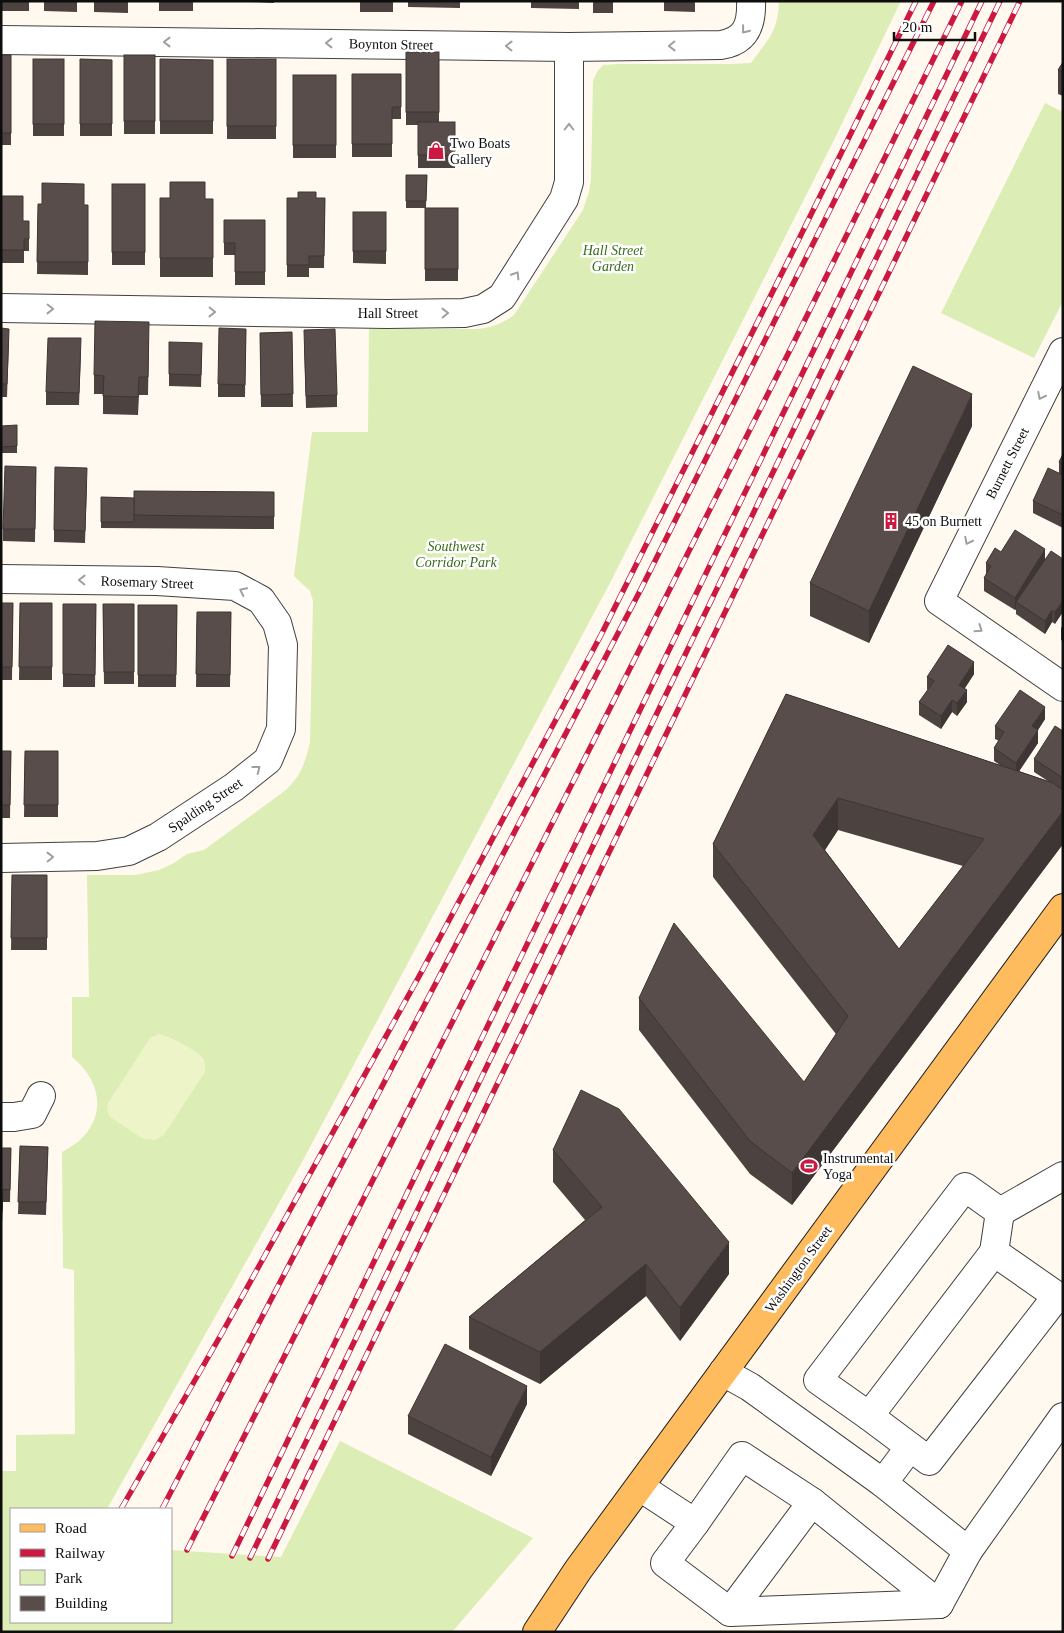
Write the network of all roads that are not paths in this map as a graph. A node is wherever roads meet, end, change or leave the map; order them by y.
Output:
1 (751, 1) edge
2 (1, 40) edge
3 (569, 46) junction
4 (1, 308) edge
5 (1063, 352) edge
6 (1, 579) edge
7 (277, 623) joint
8 (1063, 687) edge
9 (1, 858) edge
10 (1063, 908) edge
11 (41, 1096) dead end
12 (1, 1117) edge
13 (1063, 1176) edge
14 (1000, 1212) junction
15 (994, 1252) junction
16 (1060, 1298) edge
17 (723, 1372) junction
18 (869, 1416) junction
19 (1063, 1417) edge
20 (910, 1447) junction
21 (883, 1483) junction
22 (640, 1487) junction
23 (812, 1502) junction
24 (695, 1523) junction
25 (968, 1551) junction
26 (939, 1604) junction
27 (730, 1612) junction
28 (537, 1632) edge

1 -> 3 street, Boynton Street
3 -> 2 street, Boynton Street
4 -> 3 street, Hall Street
5 -> 8 street, Burnett Street
7 -> 6 street, Rosemary Street
9 -> 7 street, Spalding Street
10 - 17 main road, Washington Street
11 - 12 street
13 - 14 street
14 - 15 street
14 - 18 street
15 - 16 street
15 - 18 street
16 - 20 street
17 - 21 street
17 - 22 main road, Washington Street
18 - 20 street
19 - 25 street
20 - 21 street
21 - 25 street
22 - 24 street
22 - 28 main road, Washington Street
23 - 24 street
23 - 26 street
23 - 27 street
24 - 27 street
25 - 26 street
26 - 27 street

